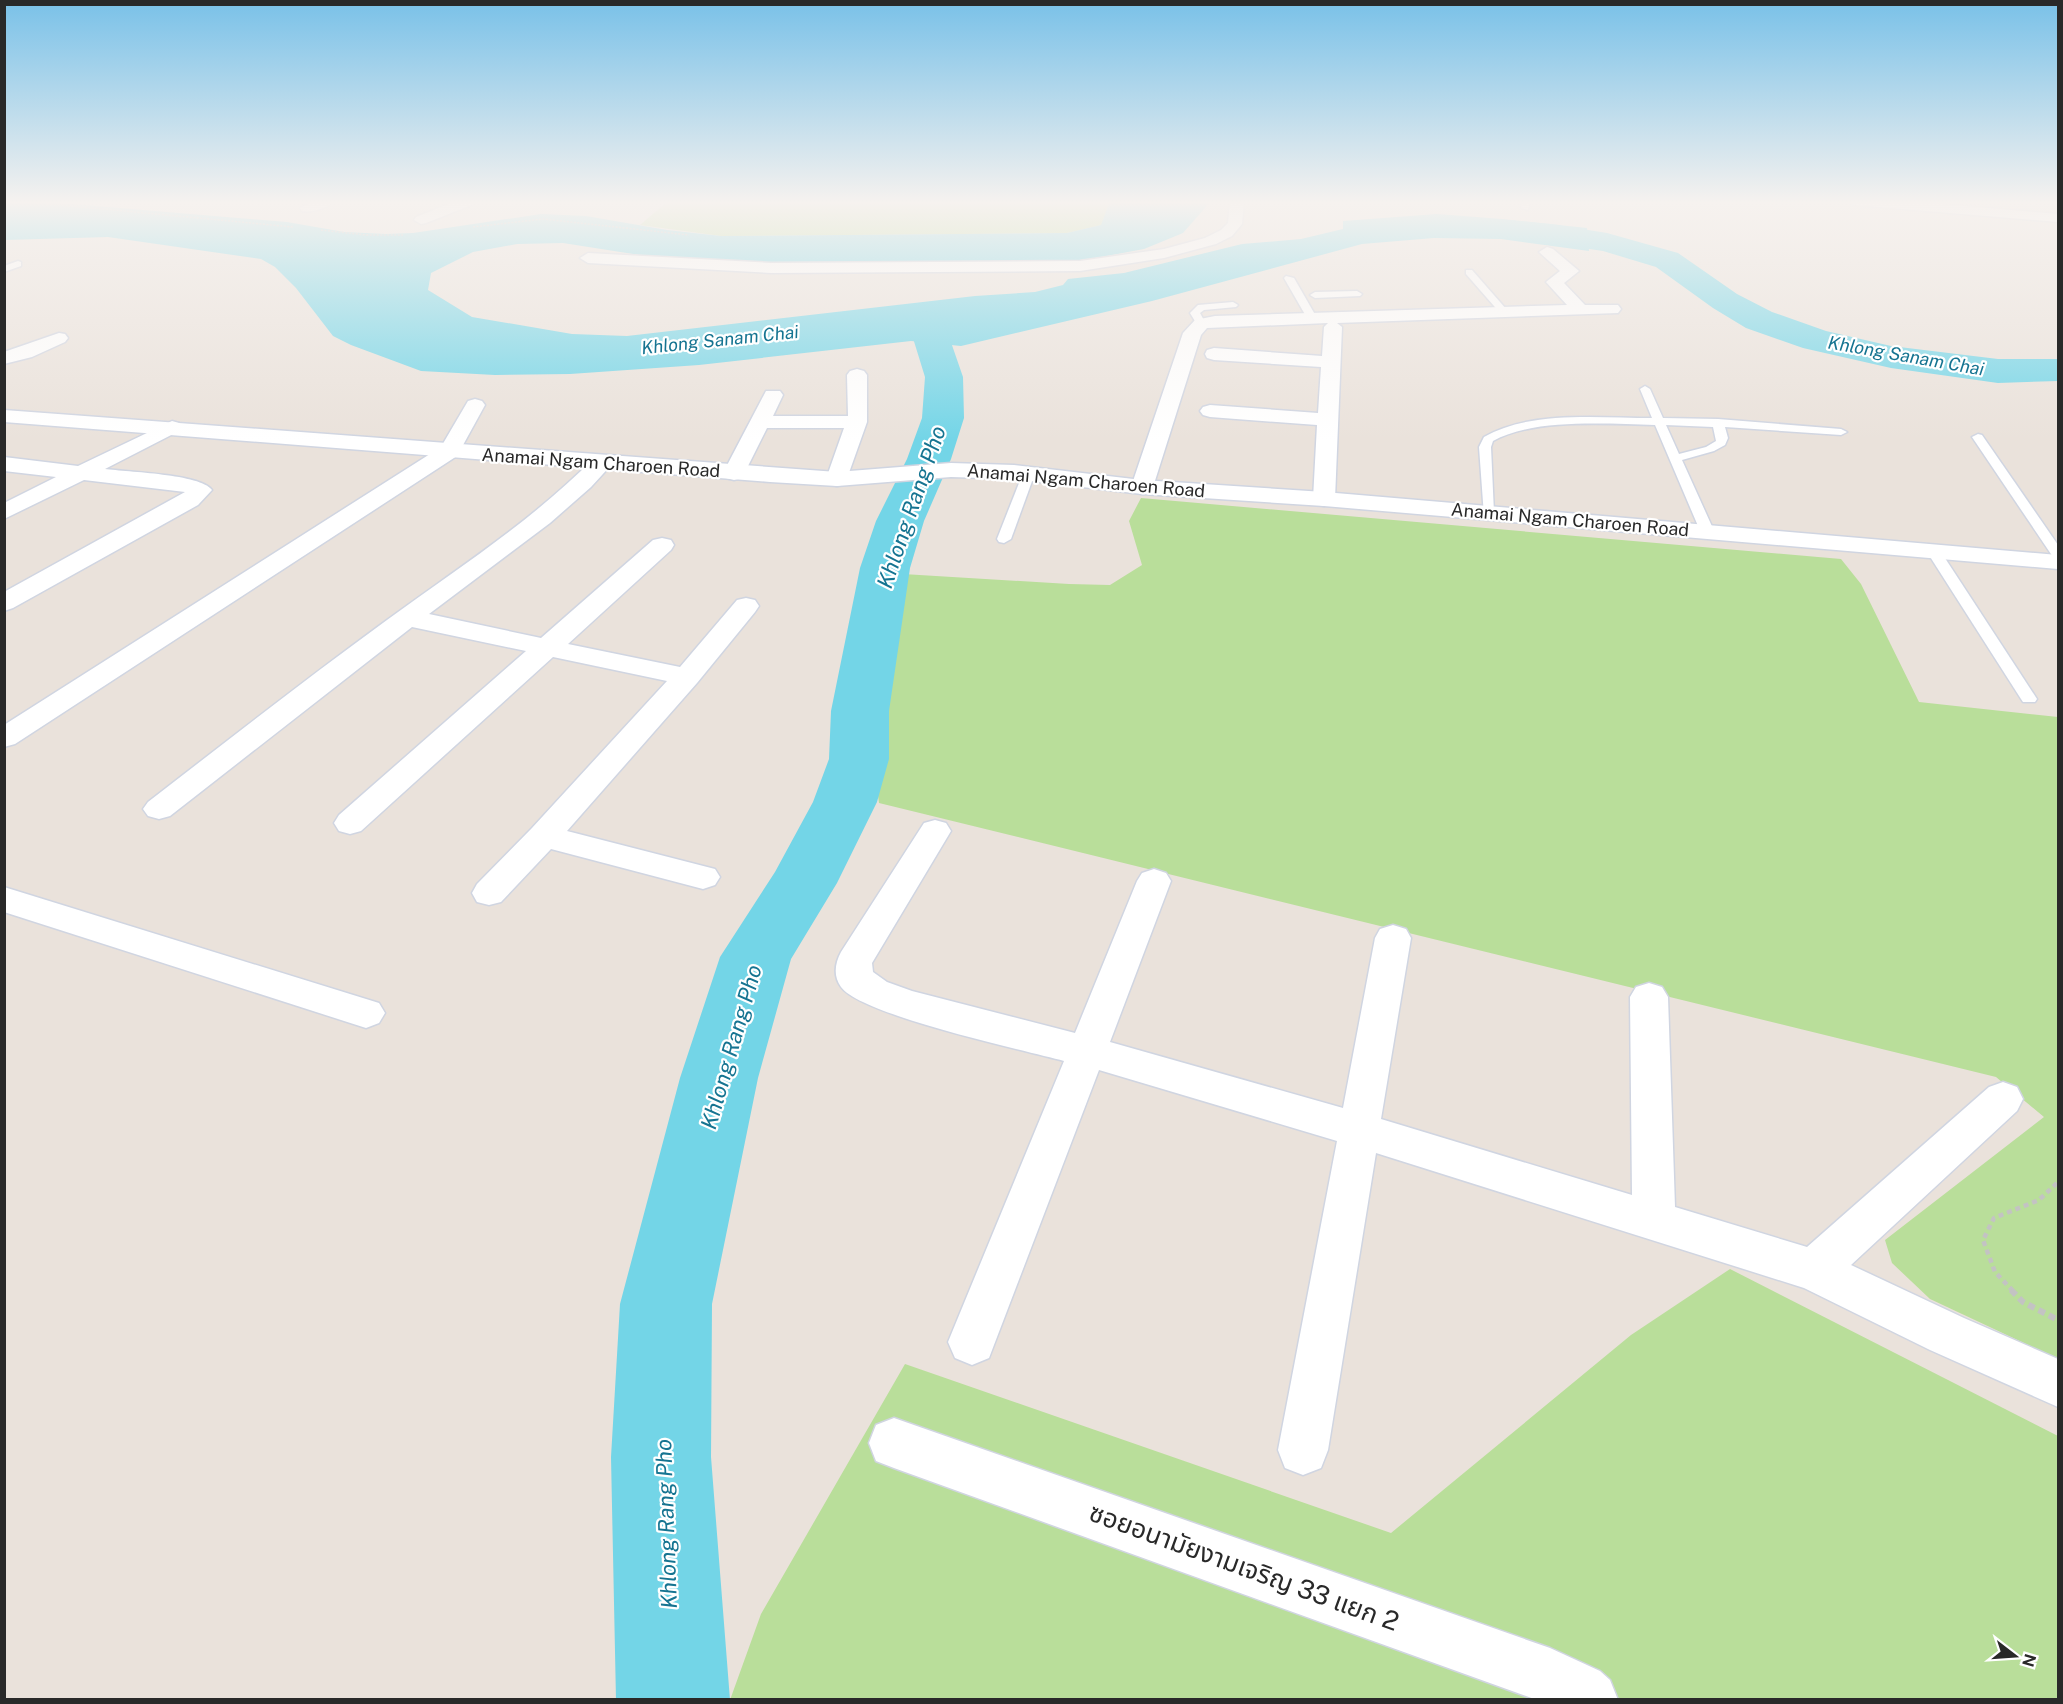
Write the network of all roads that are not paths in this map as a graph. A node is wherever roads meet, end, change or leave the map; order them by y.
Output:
1 (1290, 281) edge
2 (1476, 281) edge
3 (1555, 281) edge
4 (1315, 295) dead end
5 (1354, 304) junction
6 (1233, 305) dead end
7 (1580, 309) junction
8 (1612, 309) dead end
9 (1504, 312) junction
10 (1312, 318) junction
11 (1201, 324) junction
12 (1333, 327) dead end
13 (59, 338) dead end
14 (1214, 354) dead end
15 (4, 358) edge
16 (1331, 362) junction
17 (857, 375) dead end
18 (1645, 389) dead end
19 (773, 395) dead end
20 (475, 405) dead end
21 (1210, 411) dead end
22 (4, 416) edge
23 (1659, 419) junction
24 (1328, 420) junction
25 (759, 422) junction
26 (857, 422) junction
27 (1718, 422) junction
28 (172, 427) junction
29 (1841, 432) dead end
30 (1978, 437) dead end
31 (449, 451) junction
32 (1676, 458) junction
33 (602, 463) junction
34 (4, 464) edge
35 (734, 473) junction
36 (1029, 473) junction
37 (80, 474) junction
38 (837, 479) junction
39 (1142, 487) junction
40 (1324, 498) junction
41 (4, 512) edge
42 (1488, 513) junction
43 (1708, 533) junction
44 (1004, 539) dead end
45 (662, 545) dead end
46 (1934, 552) junction
47 (2058, 554) edge
48 (2058, 561) edge
49 (4, 603) edge
50 (746, 606) dead end
51 (408, 618) junction
52 (546, 648) junction
53 (687, 676) junction
54 (2029, 699) dead end
55 (4, 738) edge
56 (159, 809) dead end
57 (350, 822) dead end
58 (935, 831) dead end
59 (544, 836) junction
60 (703, 877) dead end
61 (1155, 881) dead end
62 (489, 893) dead end
63 (4, 899) edge
64 (1393, 938) dead end
65 (1649, 997) dead end
66 (366, 1013) dead end
67 (1086, 1051) junction
68 (2003, 1099) dead end
69 (1359, 1130) junction
70 (1654, 1220) junction
71 (1814, 1270) junction
72 (972, 1342) dead end
73 (2058, 1383) edge
74 (894, 1443) dead end
75 (1303, 1450) dead end
76 (1590, 1700) edge

1 - 10 lane
2 - 9 lane
3 - 7 street
4 - 5 lane
5 - 9 street
5 - 10 street
6 - 11 lane
7 - 8 street
7 - 9 street
10 - 11 street
11 - 39 street
12 - 16 street
13 - 15 street
14 - 16 street
16 - 24 street
17 - 26 street
18 - 23 lane
19 - 25 street
20 - 31 street
21 - 24 street
22 - 28 street, Anamai Ngam Charoen Road
23 - 27 lane
23 - 32 lane
23 - 42 lane
24 - 40 street
25 - 26 street
25 - 35 street
26 - 38 street
27 - 29 lane
27 - 32 lane
28 - 31 street, Anamai Ngam Charoen Road
28 - 37 street
30 - 47 lane
31 - 33 street, Anamai Ngam Charoen Road
31 - 55 street
32 - 43 lane
33 - 35 street, Anamai Ngam Charoen Road
33 - 51 street
34 - 37 street
35 - 38 street, Anamai Ngam Charoen Road
36 - 38 street, Anamai Ngam Charoen Road
36 - 39 street, Anamai Ngam Charoen Road
36 - 44 lane
37 - 41 street
37 - 49 street
39 - 40 street, Anamai Ngam Charoen Road
40 - 42 street, Anamai Ngam Charoen Road
42 - 43 street, Anamai Ngam Charoen Road
43 - 46 street, Anamai Ngam Charoen Road
45 - 52 street
46 - 48 street, Anamai Ngam Charoen Road
46 - 54 lane
50 - 53 street
51 - 52 street
51 - 56 street
52 - 53 street
52 - 57 street
53 - 59 street
58 - 67 street
59 - 60 street
59 - 62 street
61 - 67 street
63 - 66 street
64 - 69 street
65 - 70 street
67 - 69 street
67 - 72 street
68 - 71 street
69 - 70 street
69 - 75 street
70 - 71 street
71 - 73 street
74 - 76 street, ซอยอนามัยงามเจริญ 33 แยก 2

